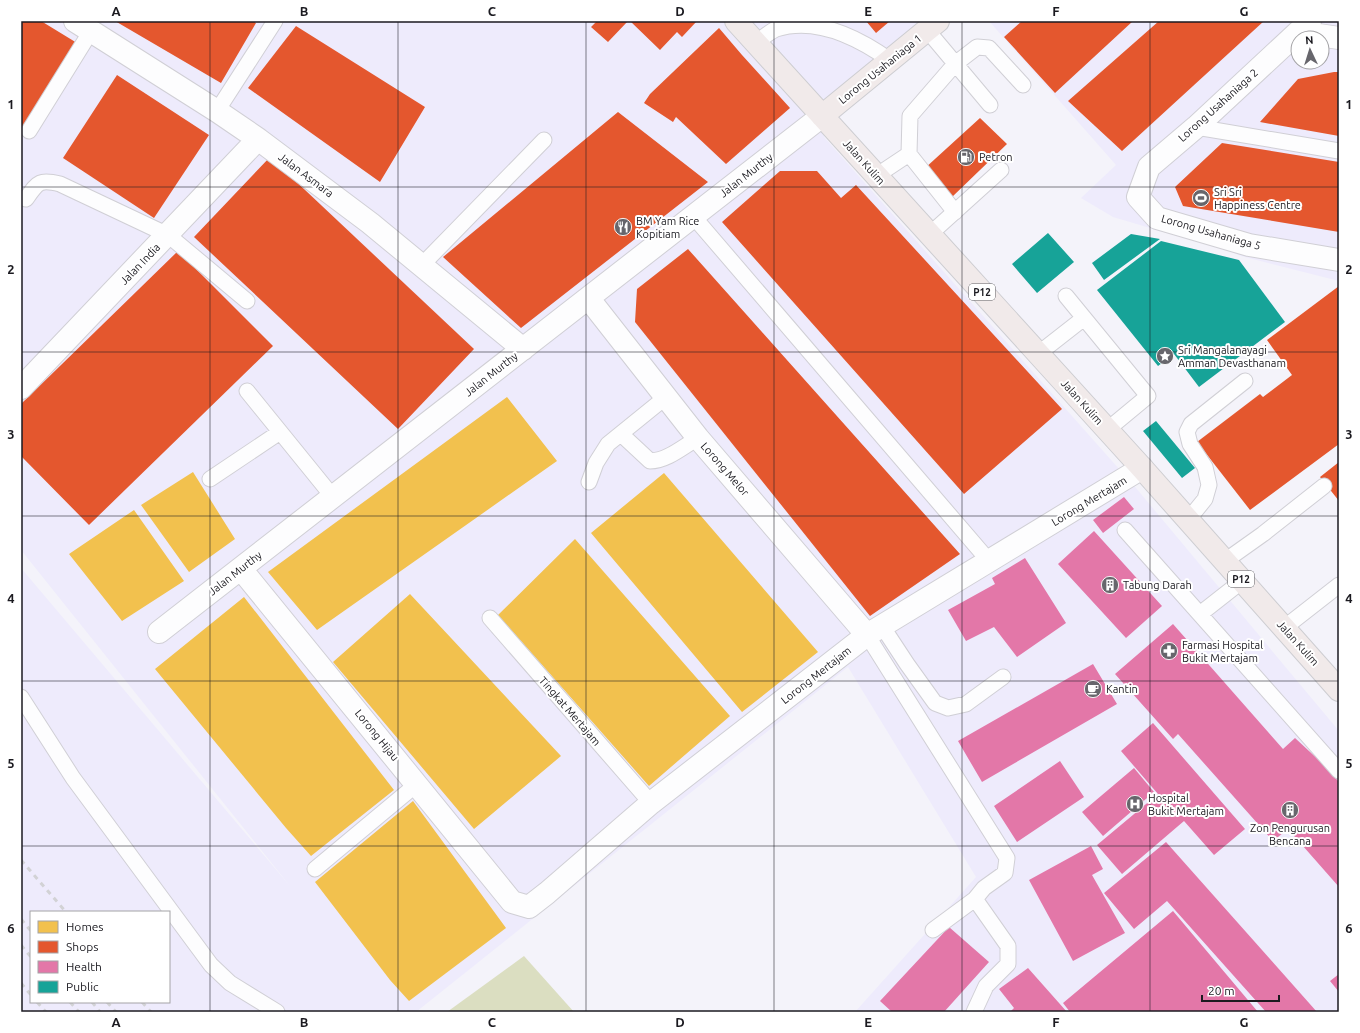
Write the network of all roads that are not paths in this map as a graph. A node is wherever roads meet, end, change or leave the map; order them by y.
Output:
1 (275, 21) edge
2 (736, 21) edge
3 (83, 26) edge
4 (933, 26) edge
5 (1304, 26) edge
6 (1339, 38) edge
7 (756, 43) junction
8 (891, 61) junction
9 (955, 64) junction
10 (1023, 85) dead end
11 (990, 105) dead end
12 (216, 110) junction
13 (822, 116) junction
14 (1196, 127) junction
15 (29, 131) dead end
16 (258, 139) junction
17 (544, 140) dead end
18 (1339, 151) edge
19 (909, 154) junction
20 (1001, 170) dead end
21 (876, 176) junction
22 (1138, 197) joint
23 (26, 199) dead end
24 (954, 212) junction
25 (693, 216) junction
26 (168, 235) junction
27 (930, 235) junction
28 (1339, 260) edge
29 (422, 266) junction
30 (1066, 296) dead end
31 (589, 299) junction
32 (248, 301) dead end
33 (1084, 318) junction
34 (524, 349) junction
35 (1038, 354) junction
36 (1245, 381) dead end
37 (21, 388) edge
38 (247, 391) dead end
39 (666, 397) junction
40 (1107, 430) junction
41 (280, 432) junction
42 (620, 434) junction
43 (698, 438) junction
44 (1142, 468) junction
45 (210, 480) dead end
46 (590, 482) dead end
47 (1324, 486) dead end
48 (333, 497) junction
49 (1188, 520) junction
50 (1125, 530) dead end
51 (989, 561) junction
52 (1225, 561) junction
53 (241, 569) junction
54 (1242, 581) junction
55 (1339, 585) edge
56 (1200, 614) junction
57 (490, 618) dead end
58 (1284, 628) junction
59 (874, 630) junction
60 (159, 632) dead end
61 (1003, 677) dead end
62 (1339, 690) edge
63 (21, 697) edge
64 (1339, 771) edge
65 (416, 784) junction
66 (651, 803) junction
67 (315, 869) dead end
68 (975, 900) junction
69 (512, 902) joint
70 (933, 930) dead end
71 (277, 1012) edge
72 (974, 1012) edge

1 - 12 lane
2 - 7 main road, Jalan Kulim
3 - 12 street, Jalan Asmara
3 - 15 lane
4 - 8 main road, Lorong Usahaniaga 1
4 - 9 lane
5 - 6 street
5 - 14 street, Lorong Usahaniaga 2
7 - 8 lane
7 - 13 main road, Jalan Kulim
8 - 13 main road, Lorong Usahaniaga 1
9 - 10 lane
9 - 11 lane
9 - 19 lane
12 - 16 street, Jalan Asmara
13 - 21 main road, Jalan Kulim / P12
13 - 25 street, Jalan Murthy
14 - 18 lane
14 - 22 street, Lorong Usahaniaga 2
16 - 26 street, Jalan India
16 - 29 street, Jalan Asmara
17 - 29 lane
19 - 21 lane
19 - 24 lane
20 - 24 lane
21 - 27 main road, Jalan Kulim / P12
22 - 28 street, Lorong Usahaniaga 5
23 - 26 lane
24 - 27 lane
25 - 31 street, Jalan Murthy
25 - 51 lane
26 - 32 lane
26 - 37 street, Jalan India
27 - 35 main road, Jalan Kulim / P12
29 - 34 street, Jalan Asmara
30 - 33 lane
31 - 34 street, Jalan Murthy
31 - 39 street, Lorong Melor
33 - 35 lane
33 - 40 lane
34 - 48 street, Jalan Murthy
35 - 40 main road, Jalan Kulim / P12
36 - 49 lane
38 - 41 lane
39 - 42 lane
39 - 43 street, Lorong Melor
40 - 44 main road, Jalan Kulim / P12
41 - 45 lane
41 - 48 lane
42 - 43 lane
42 - 46 lane
43 - 59 street, Lorong Melor
44 - 49 main road, Jalan Kulim / P12
44 - 51 street, Lorong Mertajam
47 - 52 lane
48 - 53 street, Jalan Murthy
49 - 52 main road, Jalan Kulim / P12
50 - 56 lane
51 - 59 street, Lorong Mertajam
52 - 54 main road, Jalan Kulim / P12
53 - 60 street, Jalan Murthy
53 - 65 street, Lorong Hijau
54 - 56 lane
54 - 58 main road, Jalan Kulim / P12
55 - 58 lane
56 - 64 lane
57 - 66 lane, Tingkat Mertajam
58 - 62 main road, Jalan Kulim / P12
59 - 61 lane
59 - 66 street, Lorong Mertajam
59 - 68 lane
63 - 71 lane
65 - 67 lane
65 - 69 street, Lorong Hijau
66 - 69 street, Lorong Mertajam
68 - 70 lane
68 - 72 lane

